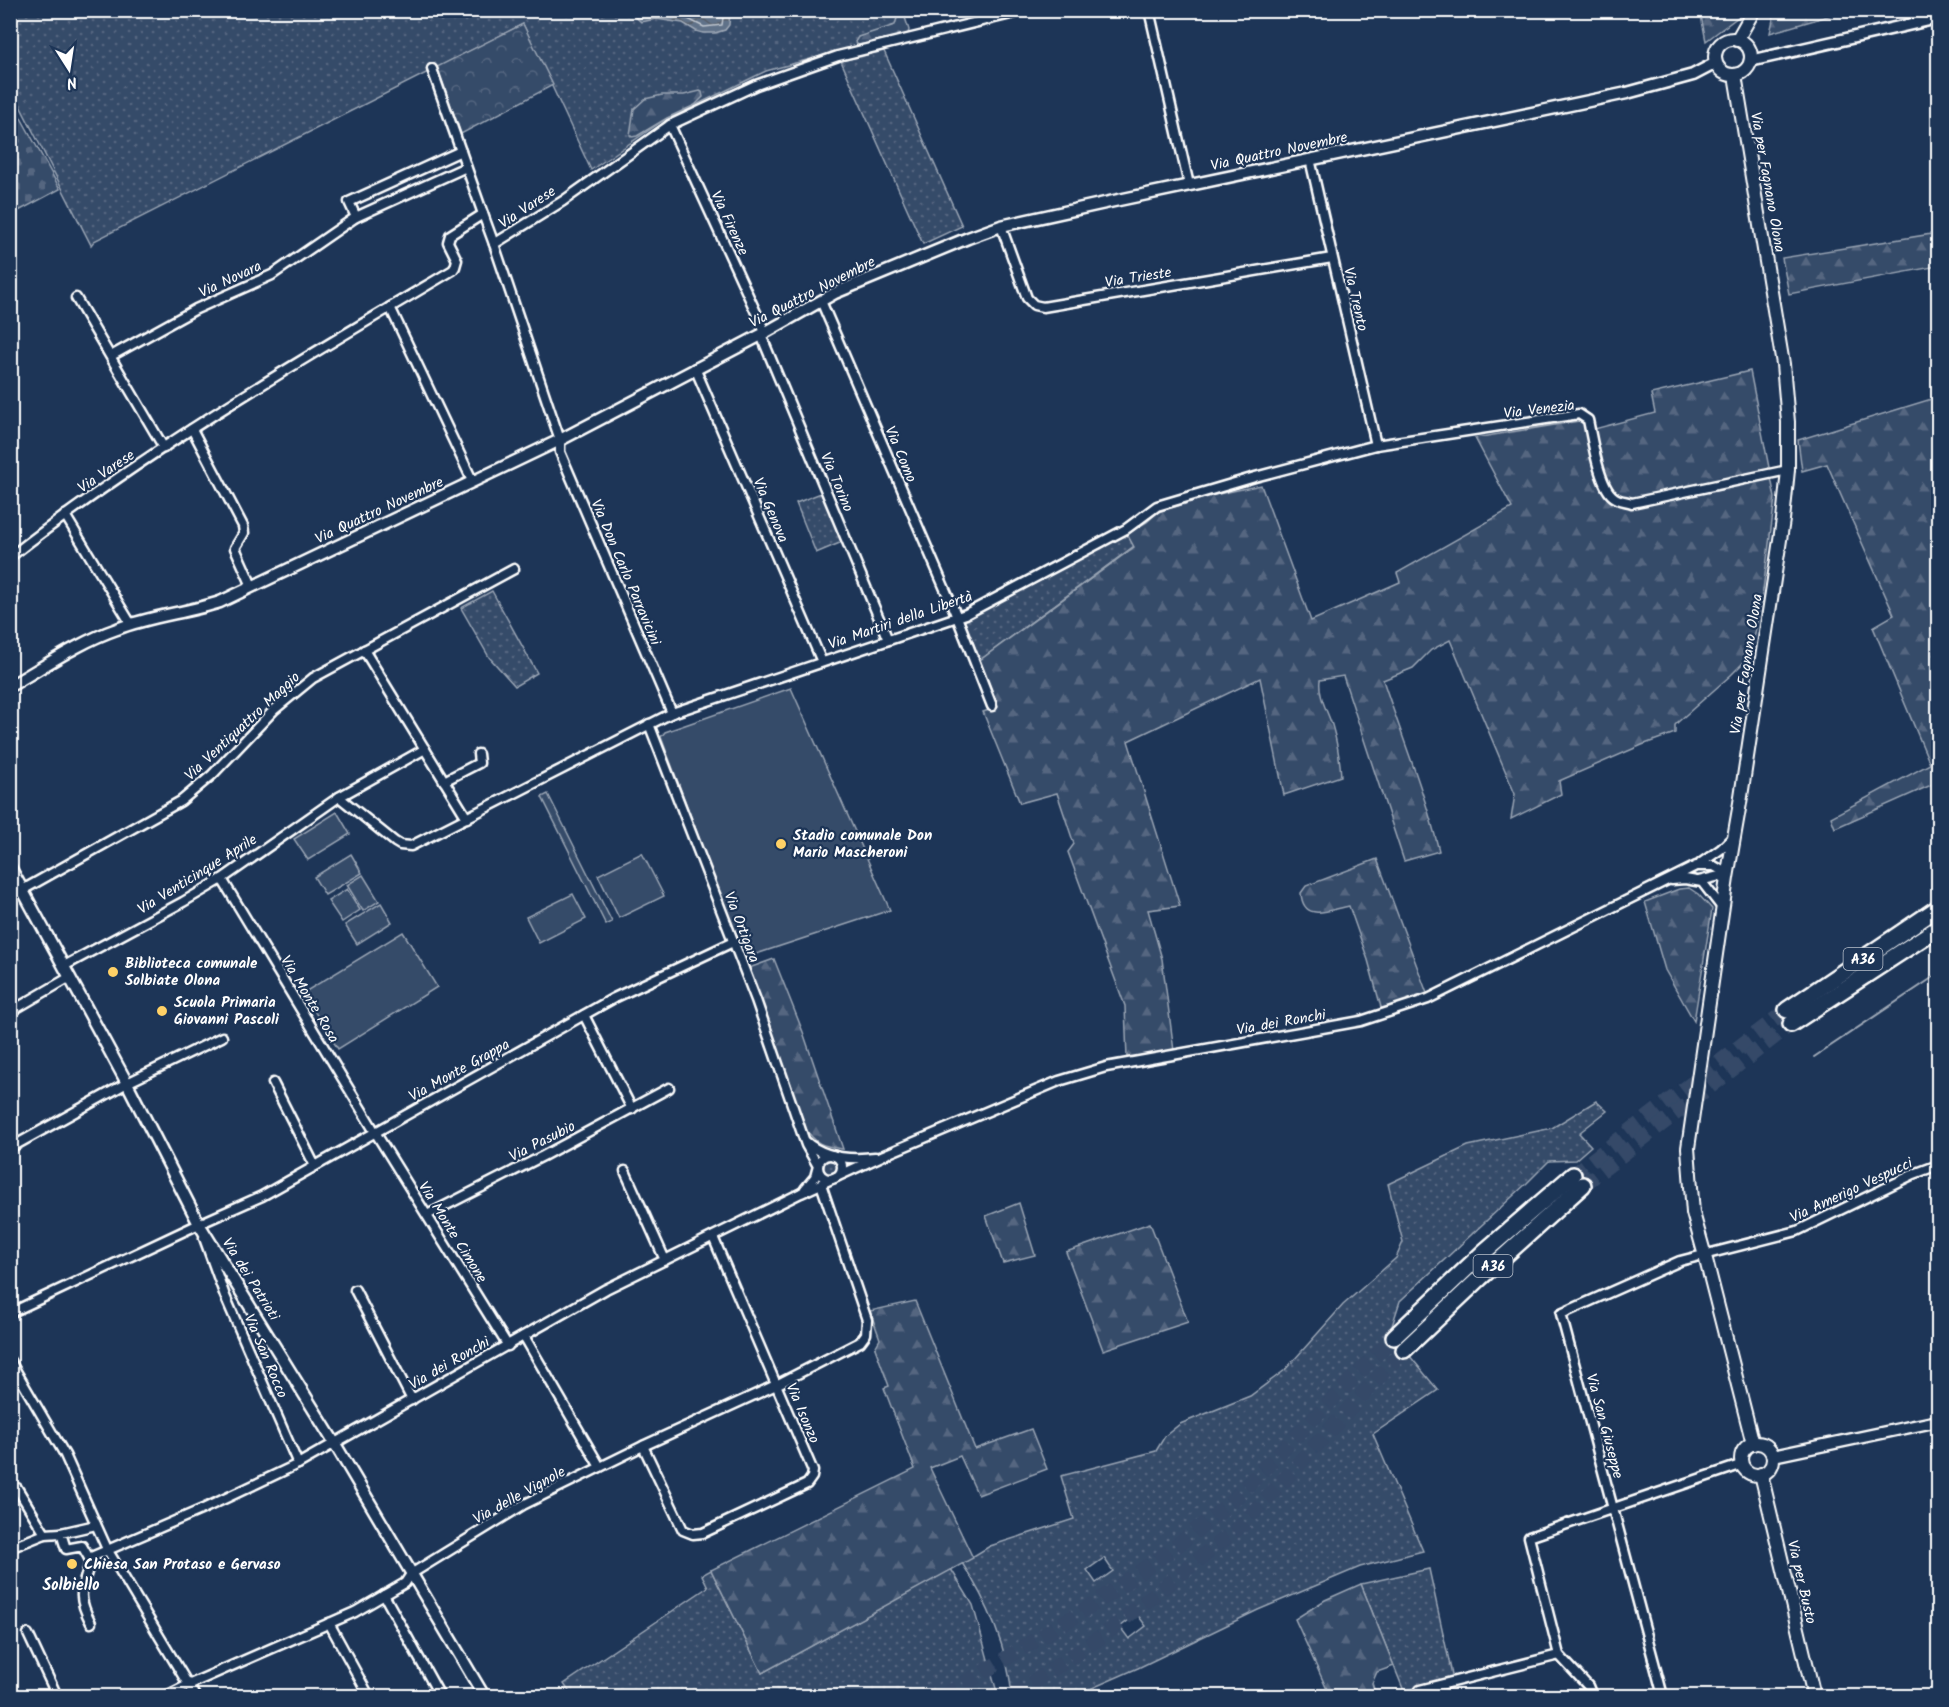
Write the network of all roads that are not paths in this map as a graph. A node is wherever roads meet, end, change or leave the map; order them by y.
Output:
1 (1028, 10) edge
2 (1149, 10) edge
3 (1754, 10) edge
4 (1938, 18) edge
5 (1737, 40) junction
6 (1750, 62) junction
7 (1716, 63) junction
8 (432, 69) dead end
9 (1735, 75) junction
10 (670, 125) junction
11 (461, 151) junction
12 (1310, 159) junction
13 (466, 167) junction
14 (1189, 184) junction
15 (483, 214) junction
16 (356, 217) junction
17 (1001, 226) junction
18 (494, 244) junction
19 (1332, 258) junction
20 (76, 298) dead end
21 (821, 301) junction
22 (390, 307) junction
23 (763, 333) junction
24 (111, 356) junction
25 (695, 368) junction
26 (192, 429) junction
27 (560, 440) junction
28 (1376, 445) junction
29 (164, 448) junction
30 (1788, 470) junction
31 (473, 482) junction
32 (65, 515) junction
33 (10, 557) edge
34 (514, 569) dead end
35 (252, 586) junction
36 (957, 617) junction
37 (131, 624) junction
38 (888, 640) junction
39 (364, 650) junction
40 (822, 662) junction
41 (10, 686) edge
42 (992, 706) dead end
43 (672, 713) junction
44 (649, 724) junction
45 (425, 749) junction
46 (478, 754) dead end
47 (444, 781) junction
48 (339, 797) junction
49 (467, 818) junction
50 (1735, 834) junction
51 (1696, 866) junction
52 (10, 867) edge
53 (1728, 874) junction
54 (222, 879) junction
55 (1669, 880) junction
56 (1699, 881) junction
57 (23, 890) junction
58 (10, 897) edge
59 (1938, 908) edge
60 (1723, 909) junction
61 (1938, 928) edge
62 (733, 942) junction
63 (64, 966) junction
64 (70, 977) junction
65 (10, 1012) edge
66 (584, 1015) junction
67 (222, 1036) dead end
68 (127, 1083) junction
69 (273, 1083) dead end
70 (669, 1088) dead end
71 (632, 1109) junction
72 (375, 1132) junction
73 (805, 1140) junction
74 (10, 1148) edge
75 (884, 1155) junction
76 (834, 1156) junction
77 (1938, 1165) edge
78 (315, 1166) junction
79 (819, 1166) junction
80 (625, 1171) dead end
81 (836, 1178) junction
82 (821, 1184) junction
83 (801, 1193) junction
84 (427, 1215) junction
85 (199, 1224) junction
86 (713, 1237) junction
87 (1705, 1256) junction
88 (665, 1260) junction
89 (239, 1288) junction
90 (355, 1290) dead end
91 (225, 1296) junction
92 (10, 1313) edge
93 (524, 1336) junction
94 (1394, 1337) tunnel mouth
95 (508, 1346) junction
96 (1404, 1350) tunnel mouth
97 (10, 1361) edge
98 (776, 1385) junction
99 (412, 1400) junction
100 (1938, 1421) edge
101 (335, 1444) junction
102 (1753, 1444) junction
103 (643, 1446) junction
104 (1773, 1456) junction
105 (298, 1464) junction
106 (1743, 1464) junction
107 (600, 1467) junction
108 (1761, 1474) junction
109 (17, 1488) dead end
110 (1614, 1509) junction
111 (96, 1525) junction
112 (61, 1533) junction
113 (45, 1534) junction
114 (10, 1548) edge
115 (107, 1549) junction
116 (89, 1558) junction
117 (411, 1574) junction
118 (384, 1595) junction
119 (91, 1623) dead end
120 (329, 1623) junction
121 (28, 1634) dead end
122 (1559, 1655) junction
123 (188, 1684) junction
124 (1420, 1690) dead end
125 (57, 1696) edge
126 (165, 1696) edge
127 (195, 1696) edge
128 (369, 1696) edge
129 (440, 1696) edge
130 (484, 1696) edge
131 (1592, 1696) edge
132 (1663, 1696) edge
133 (1814, 1696) edge

1 - 10 street, Via Varese
2 - 14 street
3 - 5 main road
4 - 6 street
5 - 6 main road
5 - 7 main road
6 - 9 main road
7 - 9 main road
7 - 12 street, Via Quattro Novembre
8 - 11 street
9 - 30 main road, Via per Fagnano Olona
10 - 18 street, Via Varese
10 - 23 street, Via Firenze
11 - 13 street
11 - 16 street
12 - 14 street, Via Quattro Novembre
12 - 19 street, Via Trento
13 - 15 street
13 - 16 street, Via Novara
14 - 17 street, Via Quattro Novembre
15 - 18 street, Via Varese
15 - 22 street, Via Varese
16 - 24 street, Via Novara
17 - 19 street, Via Trieste
17 - 21 street, Via Quattro Novembre
18 - 27 street, Via Don Carlo Parravicini
19 - 28 street, Via Trento
20 - 24 street
21 - 23 street, Via Quattro Novembre
21 - 36 street, Via Como
22 - 26 street, Via Varese
22 - 31 street
23 - 25 street, Via Quattro Novembre
23 - 38 street, Via Torino
24 - 29 street
25 - 27 street, Via Quattro Novembre
25 - 40 street, Via Genova
26 - 29 street, Via Varese
26 - 35 street
27 - 31 street, Via Quattro Novembre
27 - 43 street, Via Don Carlo Parravicini
28 - 30 street, Via Venezia
28 - 36 street, Via Martiri della Libertà
29 - 32 street, Via Varese
30 - 50 main road, Via per Fagnano Olona
31 - 35 street, Via Quattro Novembre
32 - 33 street, Via Varese
32 - 37 street
34 - 39 street, Via Ventiquattro Maggio
35 - 37 street, Via Quattro Novembre
36 - 38 street, Via Martiri della Libertà
36 - 42 street, Via Como
37 - 41 street, Via Quattro Novembre
38 - 40 street, Via Martiri della Libertà
39 - 45 street
39 - 57 street, Via Ventiquattro Maggio
40 - 43 street, Via Martiri della Libertà
43 - 44 street, Via Martiri della Libertà
44 - 49 street, Via Martiri della Libertà
44 - 62 street, Via Ortigara
45 - 47 street
45 - 48 street, Via Venticinque Aprile
46 - 47 street
47 - 49 street
48 - 49 street
48 - 54 street, Via Venticinque Aprile
50 - 51 street, Via dei Ronchi
50 - 53 main road, Via per Fagnano Olona
51 - 53 street
51 - 55 street, Via dei Ronchi
52 - 57 street, Via dei Patrioti
53 - 56 street
53 - 60 main road, Via per Fagnano Olona
54 - 63 street, Via Venticinque Aprile
54 - 72 street, Via Monte Rosa
55 - 56 street
55 - 75 street, Via dei Ronchi
56 - 60 street
57 - 58 street, Via Ventiquattro Maggio
57 - 63 street, Via dei Patrioti
59 - 61 highway, A36
60 - 87 main road, Via per Fagnano Olona
62 - 66 street, Via Monte Grappa
62 - 73 street, Via Ortigara
63 - 64 street, Via dei Patrioti
64 - 65 street
64 - 68 street, Via dei Patrioti
66 - 71 street
66 - 72 street, Via Monte Grappa
67 - 68 street
68 - 74 street
68 - 85 street, Via dei Patrioti
69 - 78 street
70 - 71 street, Via Pasubio
71 - 84 street, Via Pasubio
72 - 78 street, Via Monte Grappa
72 - 84 street, Via Monte Cimone
73 - 76 street
73 - 79 street, Via Ortigara
75 - 76 street, Via dei Ronchi
75 - 81 street, Via dei Ronchi
76 - 79 street, Via dei Ronchi
76 - 81 street
77 - 87 street, Via Amerigo Vespucci
78 - 85 street, Via Monte Grappa
79 - 81 street
79 - 83 street, Via dei Ronchi
80 - 88 street
81 - 82 street, Via dei Ronchi
82 - 83 street, Via dei Ronchi
82 - 98 street, Via delle Vignole
83 - 86 street, Via dei Ronchi
84 - 95 street, Via Monte Cimone
85 - 89 street, Via dei Patrioti
85 - 91 street, Via San Rocco
85 - 92 street, Via Monte Grappa
86 - 88 street, Via dei Ronchi
86 - 98 street, Via Isonzo
87 - 102 main road
87 - 110 street, Via San Giuseppe
88 - 93 street, Via dei Ronchi
89 - 91 street
89 - 101 street, Via dei Patrioti
90 - 99 street
91 - 105 street, Via San Rocco
93 - 95 street, Via dei Ronchi
93 - 107 street
94 - 96 highway, A36
95 - 99 street, Via dei Ronchi
97 - 111 street
98 - 103 street, Via delle Vignole
98 - 103 street, Via Isonzo
99 - 101 street, Via dei Ronchi
100 - 104 street
101 - 105 street, Via dei Ronchi
101 - 117 street, Via dei Patrioti
102 - 104 main road
102 - 106 main road
103 - 107 street, Via delle Vignole
104 - 108 main road
105 - 115 street, Via dei Ronchi
106 - 108 main road
106 - 110 street
107 - 117 street, Via delle Vignole
108 - 133 main road, Via per Busto
109 - 113 street
110 - 122 street
110 - 132 street, Via San Giuseppe
111 - 112 street
111 - 115 street
112 - 113 street
112 - 116 street
113 - 114 street
115 - 116 street, Via dei Ronchi
115 - 123 street
116 - 119 street
117 - 118 street, Via delle Vignole
117 - 130 street, Via dei Patrioti
118 - 120 street, Via delle Vignole
118 - 129 street
120 - 123 street, Via delle Vignole
120 - 128 street
121 - 125 street
122 - 124 street
122 - 131 street
123 - 126 street, Via delle Vignole
123 - 127 street

